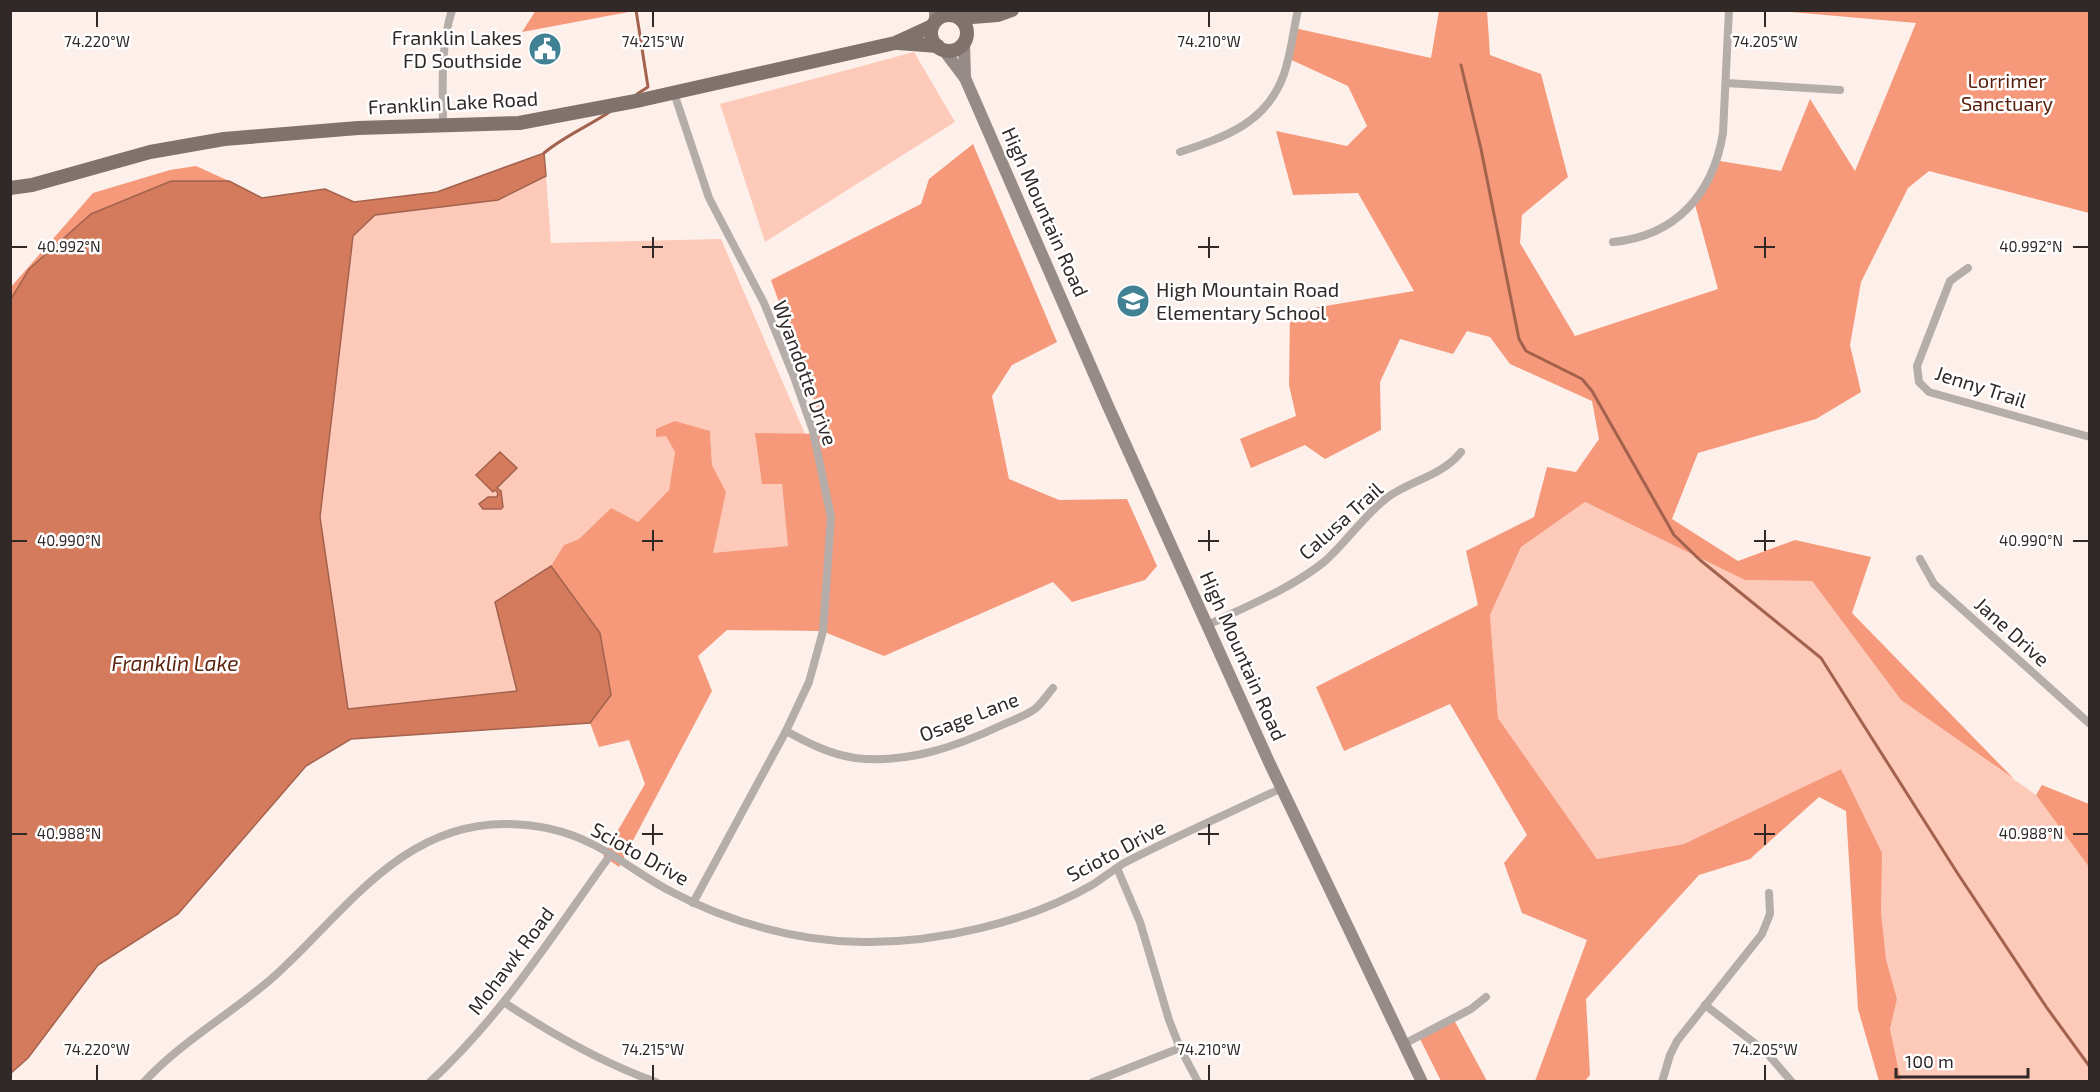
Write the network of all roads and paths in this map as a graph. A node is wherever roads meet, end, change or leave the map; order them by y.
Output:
1 (452, 10) edge
2 (1012, 10) edge
3 (1298, 10) edge
4 (1729, 10) edge
5 (955, 15) edge
6 (998, 15) junction
7 (935, 19) edge
8 (965, 40) junction
9 (895, 43) junction
10 (940, 48) junction
11 (965, 78) junction
12 (1726, 83) junction
13 (1840, 90) dead end
14 (674, 93) junction
15 (443, 126) junction
16 (1180, 152) dead end
17 (10, 188) edge
18 (1613, 243) dead end
19 (1968, 268) dead end
20 (2090, 437) edge
21 (1461, 452) dead end
22 (1920, 559) dead end
23 (1208, 625) junction
24 (1053, 688) dead end
25 (2090, 724) edge
26 (786, 731) junction
27 (1282, 788) junction
28 (611, 854) junction
29 (1117, 867) junction
30 (1769, 893) dead end
31 (693, 903) junction
32 (1486, 997) dead end
33 (505, 1002) junction
34 (1705, 1005) junction
35 (1404, 1044) junction
36 (1180, 1048) junction
37 (144, 1082) edge
38 (430, 1082) edge
39 (656, 1082) edge
40 (1093, 1082) edge
41 (1198, 1082) edge
42 (1422, 1082) edge
43 (1662, 1082) edge
44 (1792, 1082) edge

1 - 15 street
2 - 6 main road
3 - 16 street
4 - 12 street
5 - 6 main road
5 - 7 main road
5 - 8 main road
6 - 8 main road
7 - 9 main road, Franklin Lake Road
7 - 10 main road
8 - 10 main road
8 - 11 main road, High Mountain Road
9 - 10 main road, Franklin Lake Road
9 - 14 main road, Franklin Lake Road
10 - 11 main road, High Mountain Road
11 - 23 main road, High Mountain Road
12 - 13 street
12 - 18 street
14 - 15 main road, Franklin Lake Road
14 - 26 street, Wyandotte Drive
15 - 17 main road, Franklin Lake Road
19 - 20 street, Jenny Trail
21 - 23 street, Calusa Trail
22 - 25 street, Jane Drive
23 - 27 main road, High Mountain Road
24 - 26 street, Osage Lane
26 - 31 street, Wyandotte Drive
27 - 29 street, Scioto Drive
27 - 35 main road, High Mountain Road
28 - 31 street, Scioto Drive
28 - 33 street, Mohawk Road
28 - 37 street, Scioto Drive
29 - 31 street, Scioto Drive
29 - 36 street
30 - 34 street
32 - 35 street
33 - 38 street, Mohawk Road
33 - 39 street
34 - 43 street
34 - 44 street
35 - 42 main road, High Mountain Road
36 - 40 street
36 - 41 street

